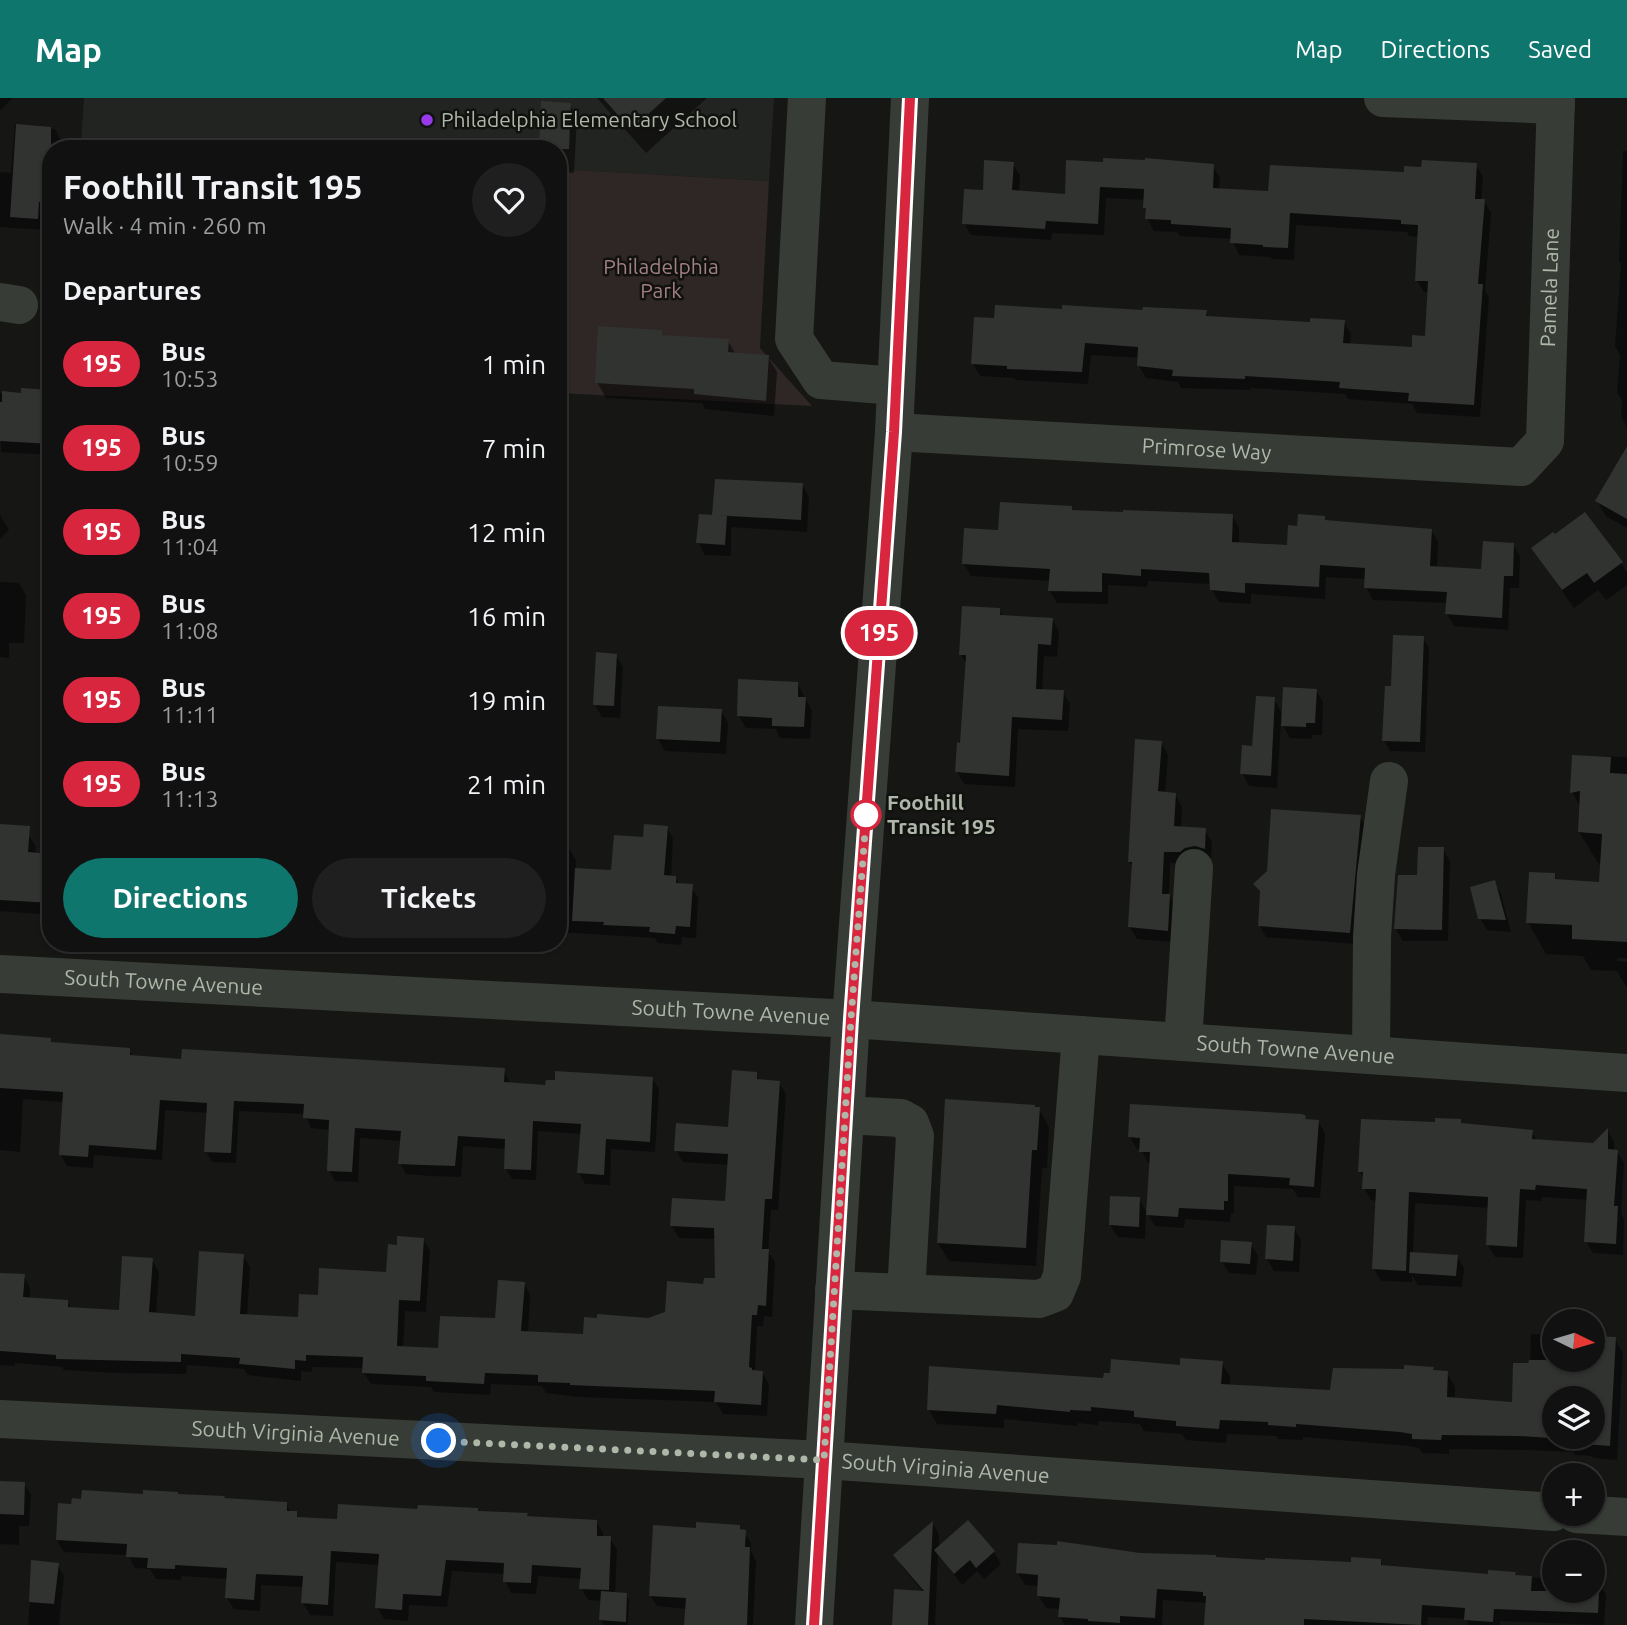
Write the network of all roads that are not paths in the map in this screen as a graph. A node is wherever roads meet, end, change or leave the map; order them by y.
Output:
1 (807, 98) edge
2 (910, 98) edge
3 (1383, 98) edge
4 (1556, 102) edge
5 (896, 386) junction
6 (894, 432) junction
7 (1521, 467) joint
8 (1389, 781) dead end
9 (1194, 868) dead end
10 (0, 974) edge
11 (851, 1019) junction
12 (1081, 1035) junction
13 (1183, 1042) junction
14 (1371, 1055) junction
15 (1627, 1073) edge
16 (845, 1115) junction
17 (834, 1290) junction
18 (906, 1293) junction
19 (0, 1419) edge
20 (824, 1460) junction
21 (1542, 1511) edge
22 (1605, 1516) edge
23 (1627, 1517) edge
24 (814, 1625) edge

1 - 5 street
2 - 5 street
3 - 4 street
4 - 7 street, Pamela Lane
5 - 6 street
6 - 7 street, Primrose Way
6 - 11 street
8 - 14 street
9 - 13 street
10 - 11 street, South Towne Avenue
11 - 12 street, South Towne Avenue
11 - 16 street
12 - 13 street, South Towne Avenue
12 - 18 street
13 - 14 street, South Towne Avenue
14 - 15 street, South Towne Avenue
16 - 17 street
16 - 18 street
17 - 18 street
17 - 20 street
19 - 20 street, South Virginia Avenue
20 - 21 street, South Virginia Avenue
20 - 24 street
22 - 23 street

